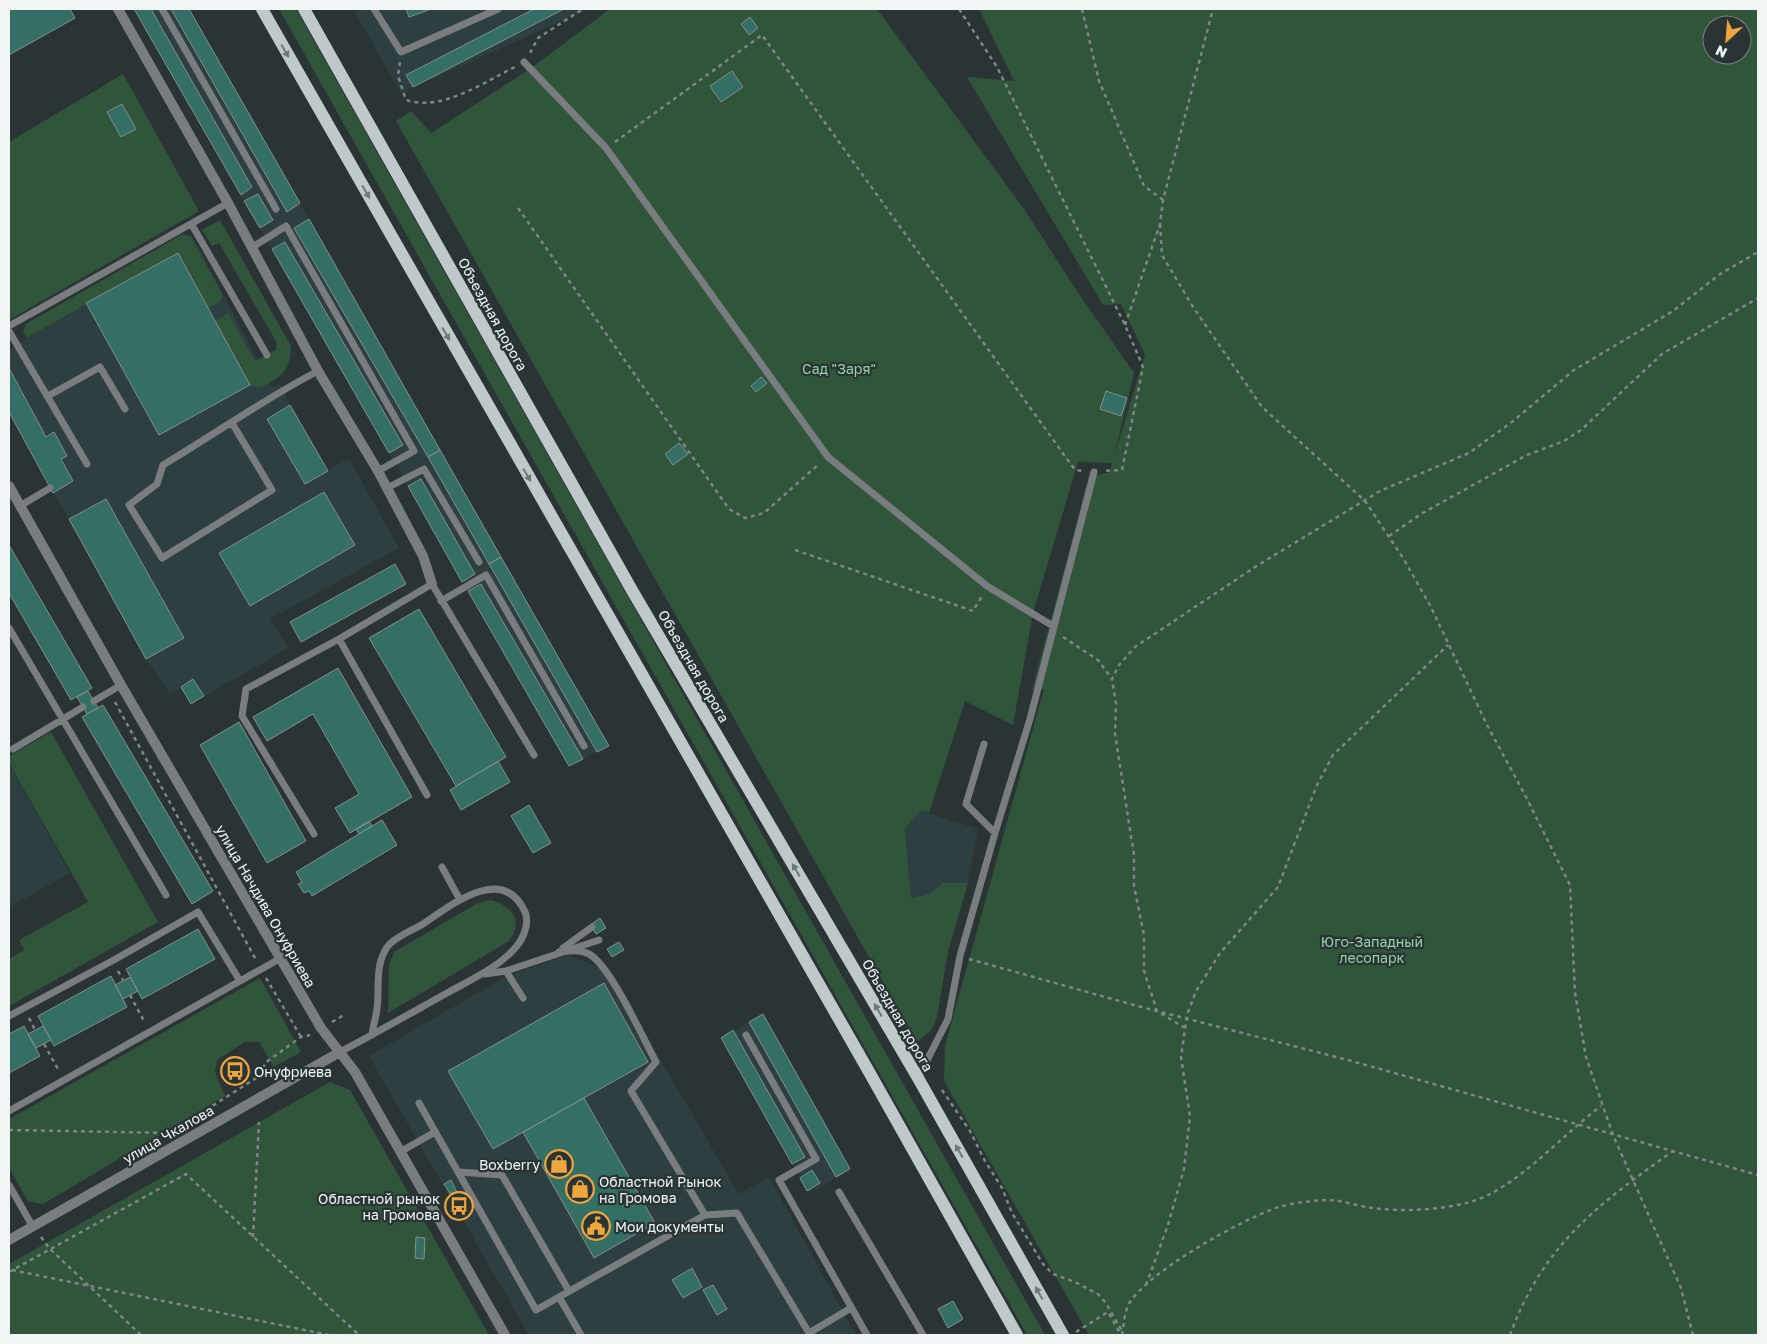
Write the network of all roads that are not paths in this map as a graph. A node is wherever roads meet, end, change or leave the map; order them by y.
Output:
1 (118, 9) edge
2 (162, 9) edge
3 (262, 9) edge
4 (304, 9) edge
5 (374, 9) edge
6 (498, 9) edge
7 (524, 62) road end
8 (228, 203) junction
9 (276, 209) dead end
10 (192, 225) junction
11 (251, 248) junction
12 (9, 326) edge
13 (9, 331) edge
14 (267, 355) dead end
15 (318, 371) junction
16 (48, 396) junction
17 (125, 409) dead end
18 (232, 424) junction
19 (87, 464) dead end
20 (378, 471) junction
21 (1094, 472) road end
22 (9, 486) edge
23 (50, 488) dead end
24 (387, 488) junction
25 (20, 506) junction
26 (479, 562) dead end
27 (432, 584) junction
28 (442, 601) junction
29 (1053, 626) junction
30 (9, 628) edge
31 (339, 639) junction
32 (121, 685) junction
33 (94, 701) dead end
34 (83, 707) dead end
35 (63, 720) junction
36 (984, 744) dead end
37 (584, 746) dead end
38 (13, 749) dead end
39 (534, 755) dead end
40 (427, 795) dead end
41 (995, 833) junction
42 (314, 834) dead end
43 (442, 867) dead end
44 (166, 895) dead end
45 (460, 900) junction
46 (592, 927) dead end
47 (599, 940) dead end
48 (559, 952) junction
49 (281, 958) junction
50 (506, 971) junction
51 (482, 974) junction
52 (240, 981) junction
53 (523, 998) dead end
54 (9, 1016) edge
55 (372, 1035) junction
56 (746, 1035) dead end
57 (340, 1052) junction
58 (918, 1078) junction
59 (419, 1103) dead end
60 (9, 1111) edge
61 (435, 1132) junction
62 (400, 1152) junction
63 (458, 1172) junction
64 (9, 1185) edge
65 (838, 1192) dead end
66 (705, 1216) junction
67 (33, 1227) junction
68 (9, 1240) edge
69 (569, 1292) junction
70 (559, 1297) junction
71 (851, 1308) junction
72 (505, 1335) edge
73 (581, 1335) edge
74 (867, 1335) edge
75 (924, 1335) edge
76 (1017, 1335) edge
77 (1063, 1335) edge

1 - 8 street
2 - 9 lane
3 -> 76 main road
58 -> 4 main road, Объездная дорога
5 - 6 lane
7 - 29 lane
8 - 10 lane
8 - 11 street
10 - 12 lane
10 - 14 lane
11 - 15 street
11 - 20 lane
13 - 16 lane
15 - 18 lane
15 - 20 street
16 - 17 lane
16 - 19 lane
18 - 18 lane
20 - 24 street
21 - 29 lane
22 - 25 street, улица Начдива Онуфриева
23 - 25 lane
24 - 26 lane
24 - 27 street
25 - 32 street, улица Начдива Онуфриева
27 - 28 lane
27 - 31 lane
28 - 37 lane
28 - 39 lane
29 - 41 lane
30 - 35 lane
31 - 40 lane
31 - 42 lane
32 - 33 lane
32 - 49 street, улица Начдива Онуфриева
34 - 35 lane
35 - 38 lane
35 - 44 lane
36 - 41 lane
41 - 58 lane
43 - 45 lane
45 - 51 lane
45 - 55 lane
46 - 48 lane
47 - 48 lane
48 - 50 lane
48 - 66 lane
49 - 52 lane
49 - 57 street, улица Начдива Онуфриева
50 - 51 lane
50 - 53 lane
51 - 55 lane
52 - 54 lane
52 - 60 lane
55 - 57 lane
56 - 71 lane
57 - 62 street, улица Начдива Онуфриева
57 - 67 street, улица Чкалова
77 -> 58 main road, Объездная дорога
59 - 61 lane
61 - 62 lane
61 - 63 lane
62 - 72 street, улица Начдива Онуфриева
63 - 69 lane
63 - 70 lane
64 - 67 lane
65 - 75 lane
66 - 69 lane
66 - 71 lane
67 - 68 street, улица Чкалова
69 - 70 lane
70 - 73 lane
71 - 74 lane

